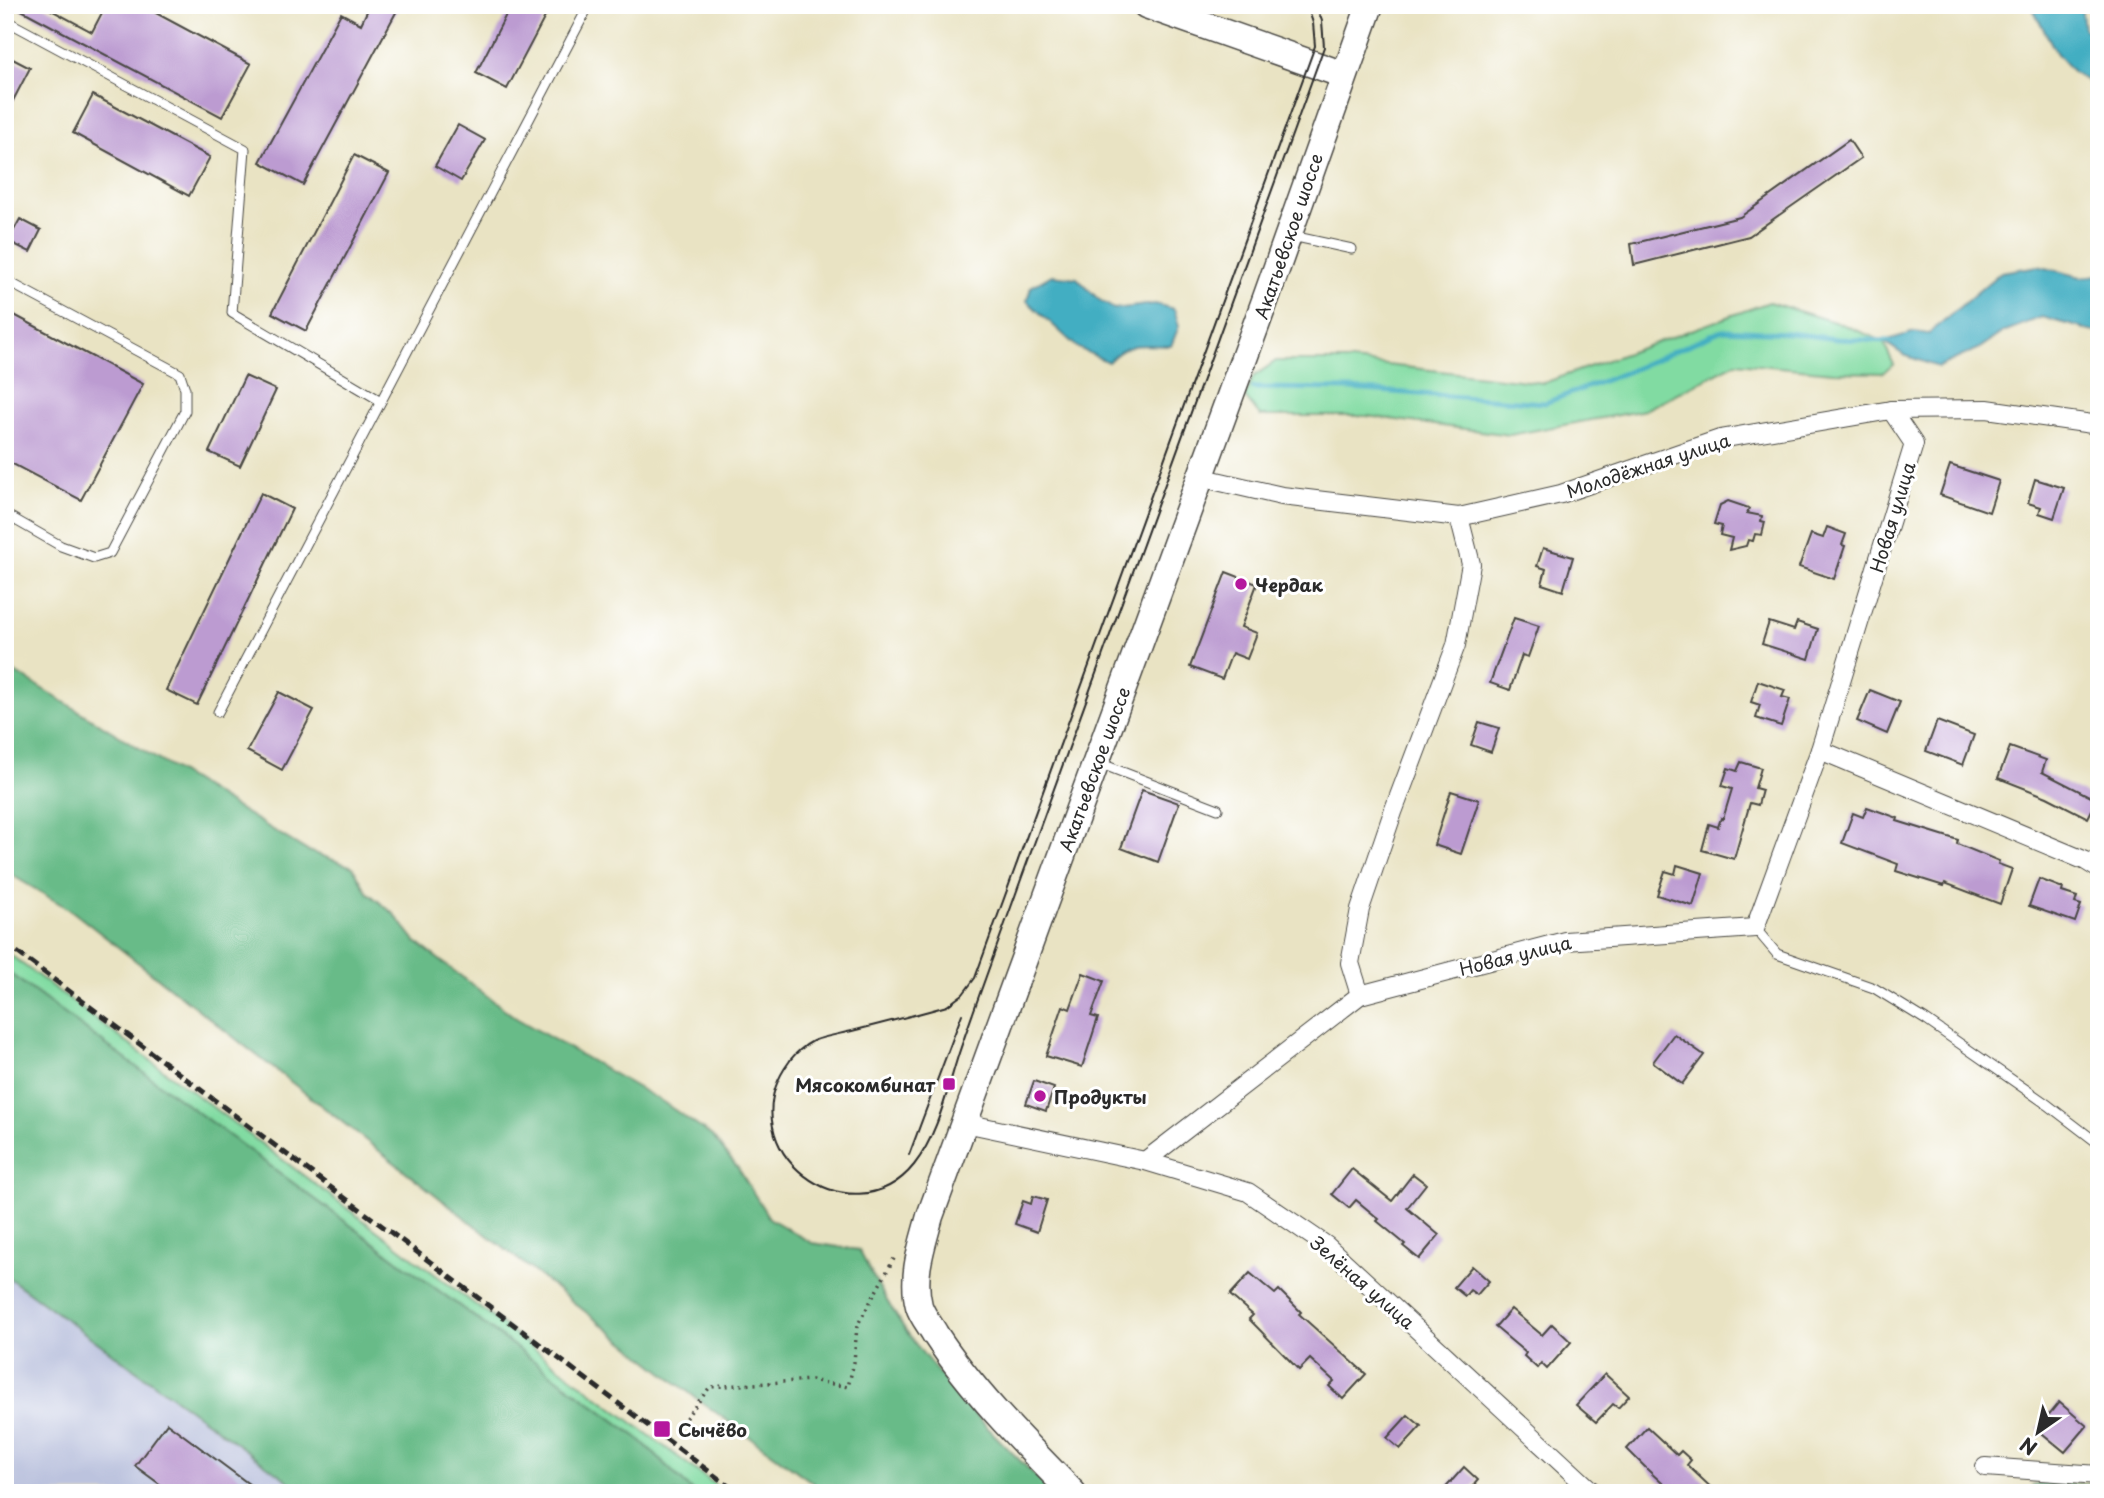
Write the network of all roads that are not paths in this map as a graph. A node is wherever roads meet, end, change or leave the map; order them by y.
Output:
1 (589, 5) edge
2 (1146, 5) edge
3 (1370, 5) edge
4 (5, 20) edge
5 (1344, 75) junction
6 (1288, 236) junction
7 (1352, 248) dead end
8 (5, 280) edge
9 (381, 401) junction
10 (1891, 410) junction
11 (2099, 425) edge
12 (1199, 477) junction
13 (5, 514) edge
14 (1458, 517) junction
15 (218, 712) dead end
16 (1820, 750) junction
17 (1096, 762) junction
18 (1218, 809) dead end
19 (2099, 869) edge
20 (1755, 928) junction
21 (1360, 995) junction
22 (965, 1123) junction
23 (2099, 1144) edge
24 (1145, 1161) junction
25 (1985, 1467) dead end
26 (2099, 1475) edge
27 (1073, 1493) edge
28 (1594, 1493) edge

1 - 9 lane
2 - 5 main road
3 - 5 main road, Акатьевское шоссе
4 - 9 lane
5 - 6 main road, Акатьевское шоссе
6 - 7 lane
6 - 12 main road, Акатьевское шоссе
8 - 13 lane
9 - 15 lane
10 - 11 street, Молодёжная улица
10 - 14 street, Молодёжная улица
10 - 16 street, Новая улица
12 - 14 street, Молодёжная улица
12 - 17 main road, Акатьевское шоссе
14 - 21 street
16 - 19 street
16 - 20 street, Новая улица
17 - 18 lane
17 - 22 main road, Акатьевское шоссе
20 - 21 street, Новая улица
20 - 23 lane
21 - 24 street, Новая улица
22 - 24 street, Зелёная улица
22 - 27 main road, Акатьевское шоссе
24 - 28 street, Зелёная улица
25 - 26 street

